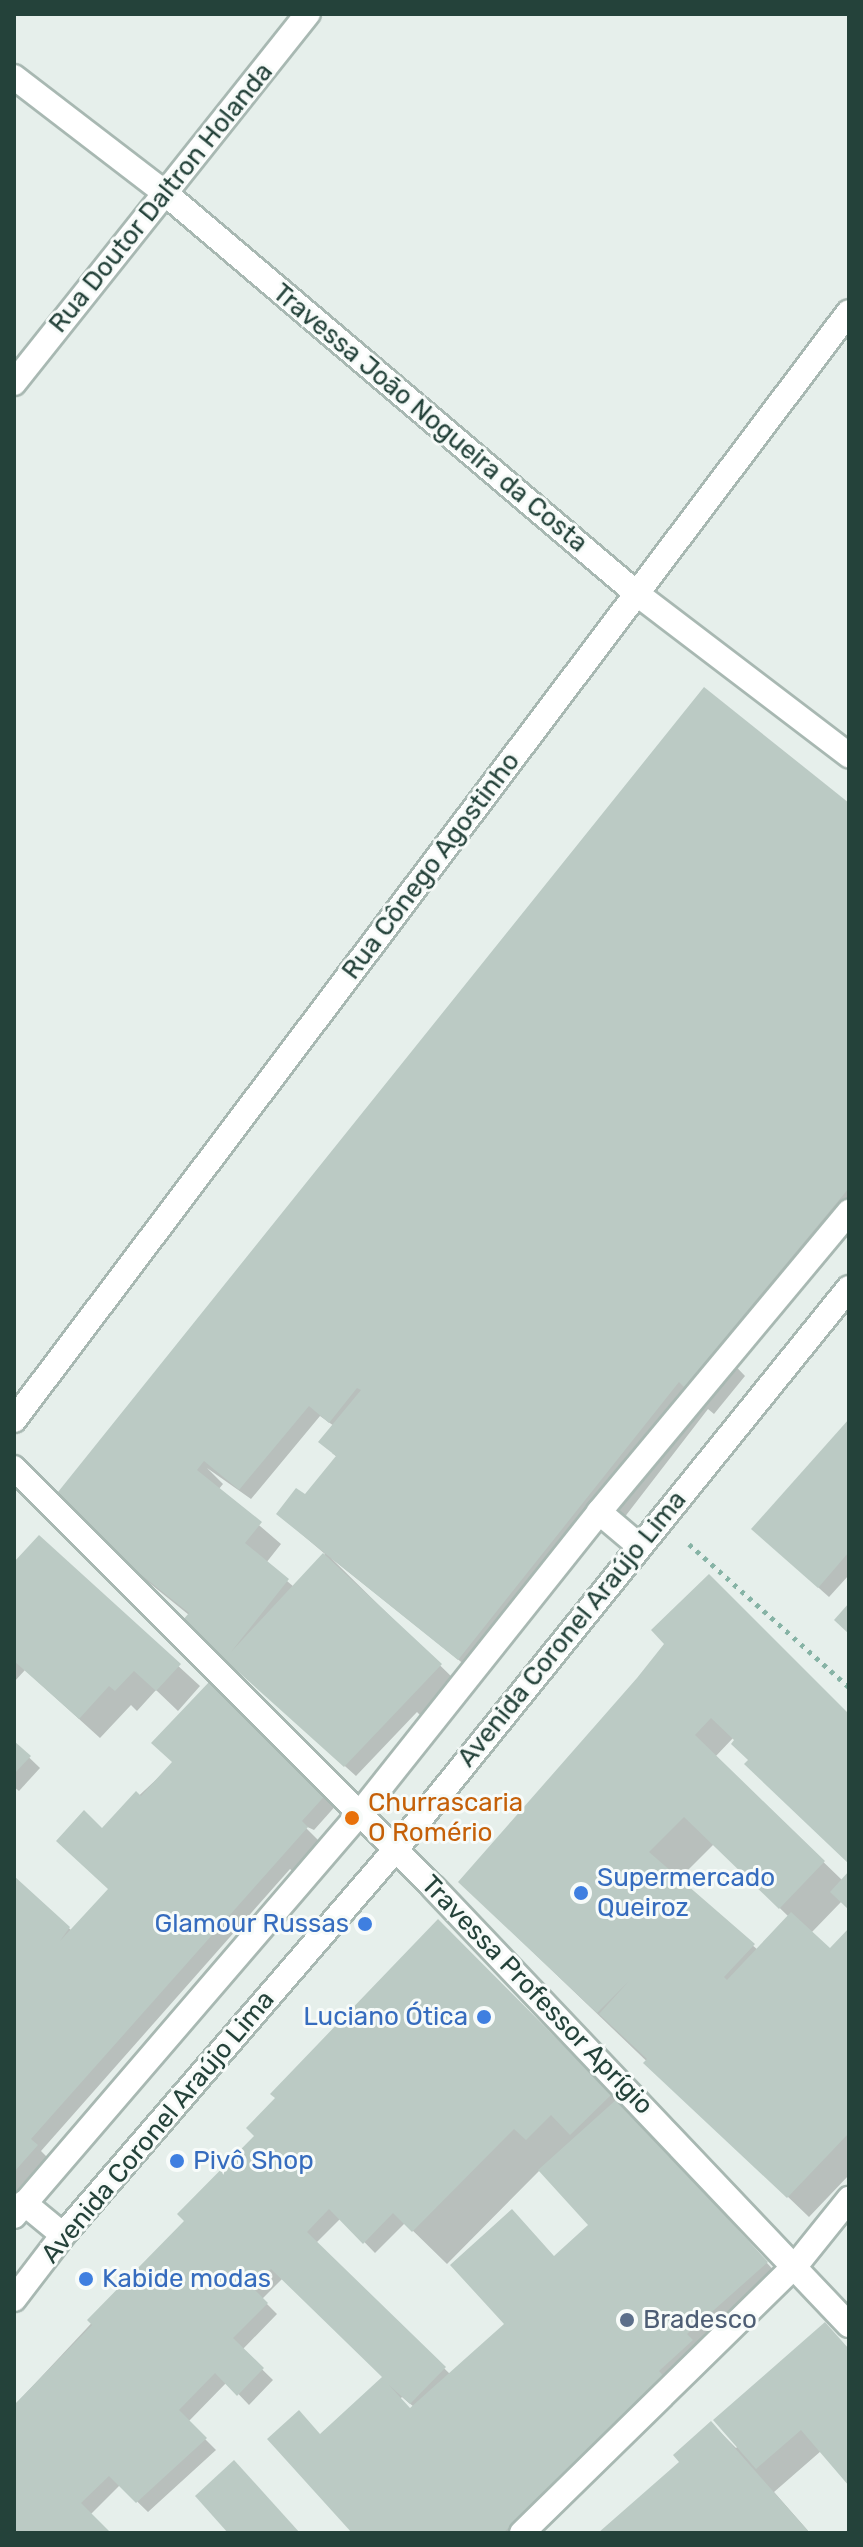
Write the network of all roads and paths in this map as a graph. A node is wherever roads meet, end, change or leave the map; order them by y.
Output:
1 (308, 14) edge
2 (14, 77) edge
3 (165, 193) junction
4 (849, 312) edge
5 (14, 383) edge
6 (636, 593) junction
7 (849, 755) edge
8 (849, 1212) edge
9 (849, 1288) edge
10 (14, 1420) edge
11 (14, 1468) edge
12 (599, 1512) junction
13 (661, 1519) junction
14 (638, 1545) junction
15 (849, 1687) edge
16 (360, 1813) junction
17 (396, 1849) junction
18 (849, 2199) edge
19 (19, 2209) edge
20 (63, 2235) junction
21 (796, 2265) junction
22 (14, 2299) edge
23 (849, 2325) edge
24 (522, 2533) edge

1 - 3 street, Rua Doutor Daltron Holanda
2 - 3 street, Travessa João Nogueira da Costa
3 - 5 street, Rua Doutor Daltron Holanda
3 - 6 street, Travessa João Nogueira da Costa
4 - 6 street, Rua Cônego Agostinho
6 - 7 street, Travessa João Nogueira da Costa
6 - 10 street, Rua Cônego Agostinho
8 - 12 street, Avenida Coronel Araújo Lima
9 - 13 street, Avenida Coronel Araújo Lima
11 - 16 street, Travessa Professor Aprígio
12 - 14 street
12 - 16 street, Avenida Coronel Araújo Lima
13 - 14 street, Avenida Coronel Araújo Lima
13 - 15 path
14 - 17 street, Avenida Coronel Araújo Lima
16 - 17 street, Travessa Professor Aprígio
16 - 19 street, Avenida Coronel Araújo Lima
17 - 20 street, Avenida Coronel Araújo Lima
17 - 21 street, Travessa Professor Aprígio
18 - 21 street
19 - 20 street
20 - 22 street, Avenida Coronel Araújo Lima
21 - 23 street, Travessa Professor Aprígio
21 - 24 street

